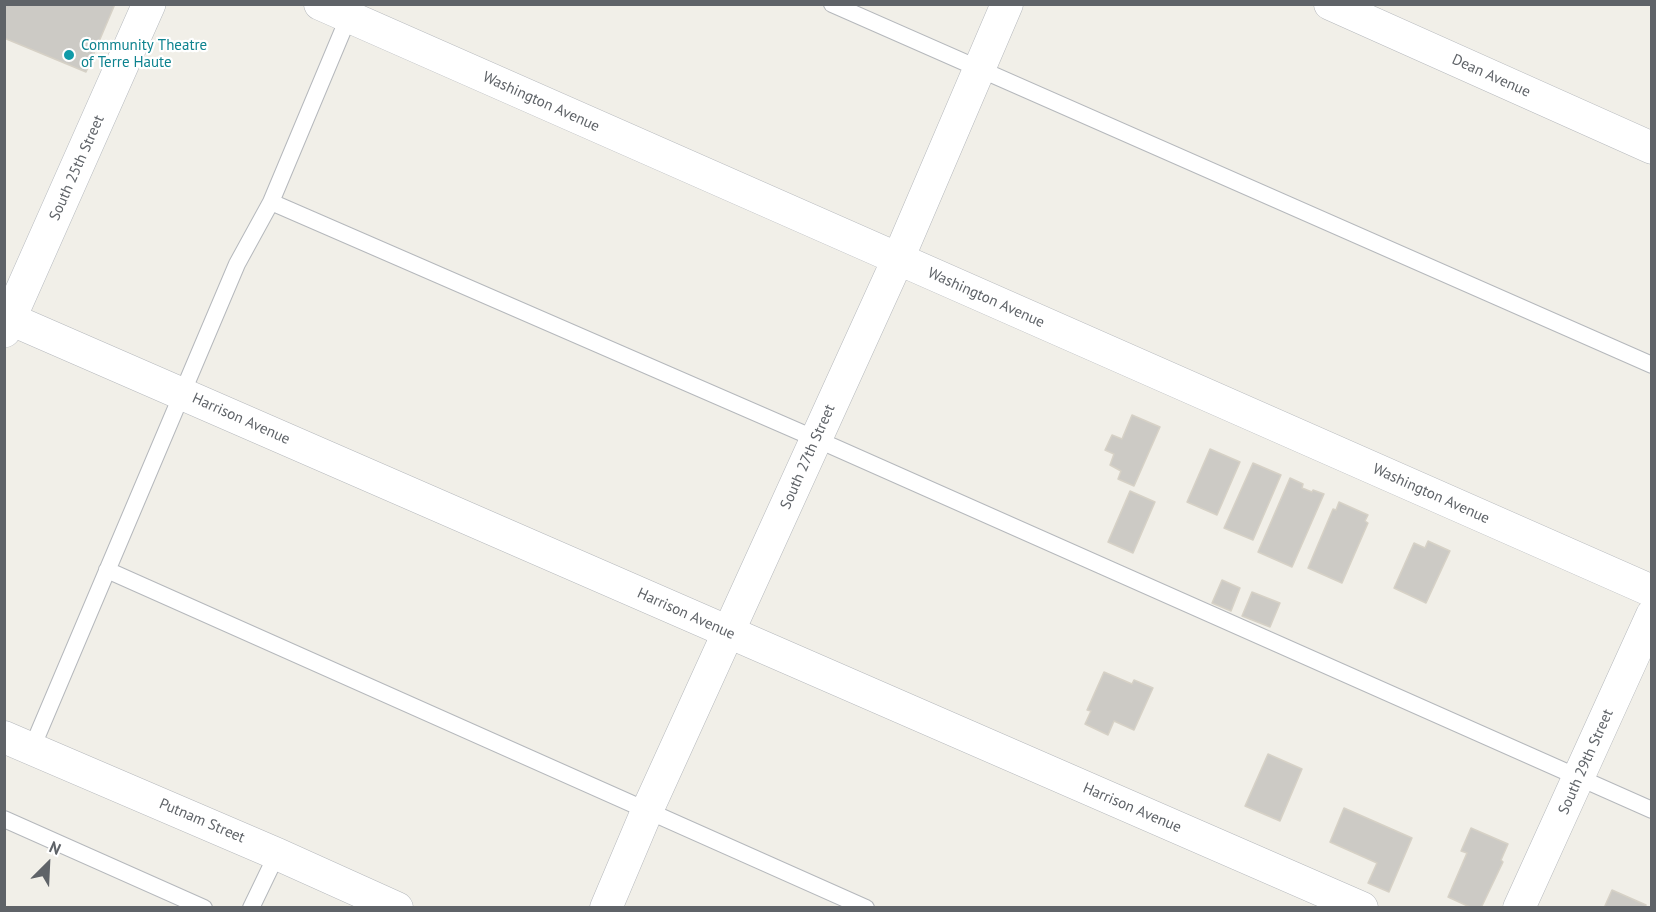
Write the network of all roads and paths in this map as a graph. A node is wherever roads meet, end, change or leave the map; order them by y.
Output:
1 (149, 4) edge
2 (832, 4) edge
3 (1007, 4) edge
4 (1330, 4) edge
5 (341, 9) edge
6 (979, 70) junction
7 (1652, 148) edge
8 (271, 202) junction
9 (898, 259) junction
10 (7, 325) edge
11 (1652, 364) edge
12 (181, 393) junction
13 (816, 439) junction
14 (107, 570) junction
15 (1652, 591) edge
16 (1652, 615) edge
17 (728, 633) junction
18 (18, 742) edge
19 (1578, 777) junction
20 (1652, 810) edge
21 (647, 811) junction
22 (4, 819) edge
23 (277, 854) junction
24 (204, 908) edge
25 (251, 908) edge
26 (398, 908) edge
27 (606, 908) edge
28 (866, 908) edge
29 (1362, 908) edge
30 (1519, 908) edge

1 - 10 main road, South 25th Street
2 - 6 lane
3 - 6 street, South 27th Street
4 - 7 street, Dean Avenue
5 - 8 lane
5 - 9 street, Washington Avenue
6 - 9 street, South 27th Street
6 - 11 lane
8 - 12 lane
8 - 13 lane
9 - 13 street, South 27th Street
9 - 15 street, Washington Avenue
10 - 12 street, Harrison Avenue
12 - 14 lane
12 - 17 street, Harrison Avenue
13 - 17 street, South 27th Street
13 - 19 lane
14 - 18 lane
14 - 21 lane
16 - 19 street, South 29th Street
17 - 21 street, South 27th Street
17 - 29 street, Harrison Avenue
18 - 23 street, Putnam Street
19 - 20 lane
19 - 30 street, South 29th Street
21 - 27 street, South 27th Street
21 - 28 lane
22 - 24 lane
23 - 25 lane
23 - 26 street, Putnam Street

